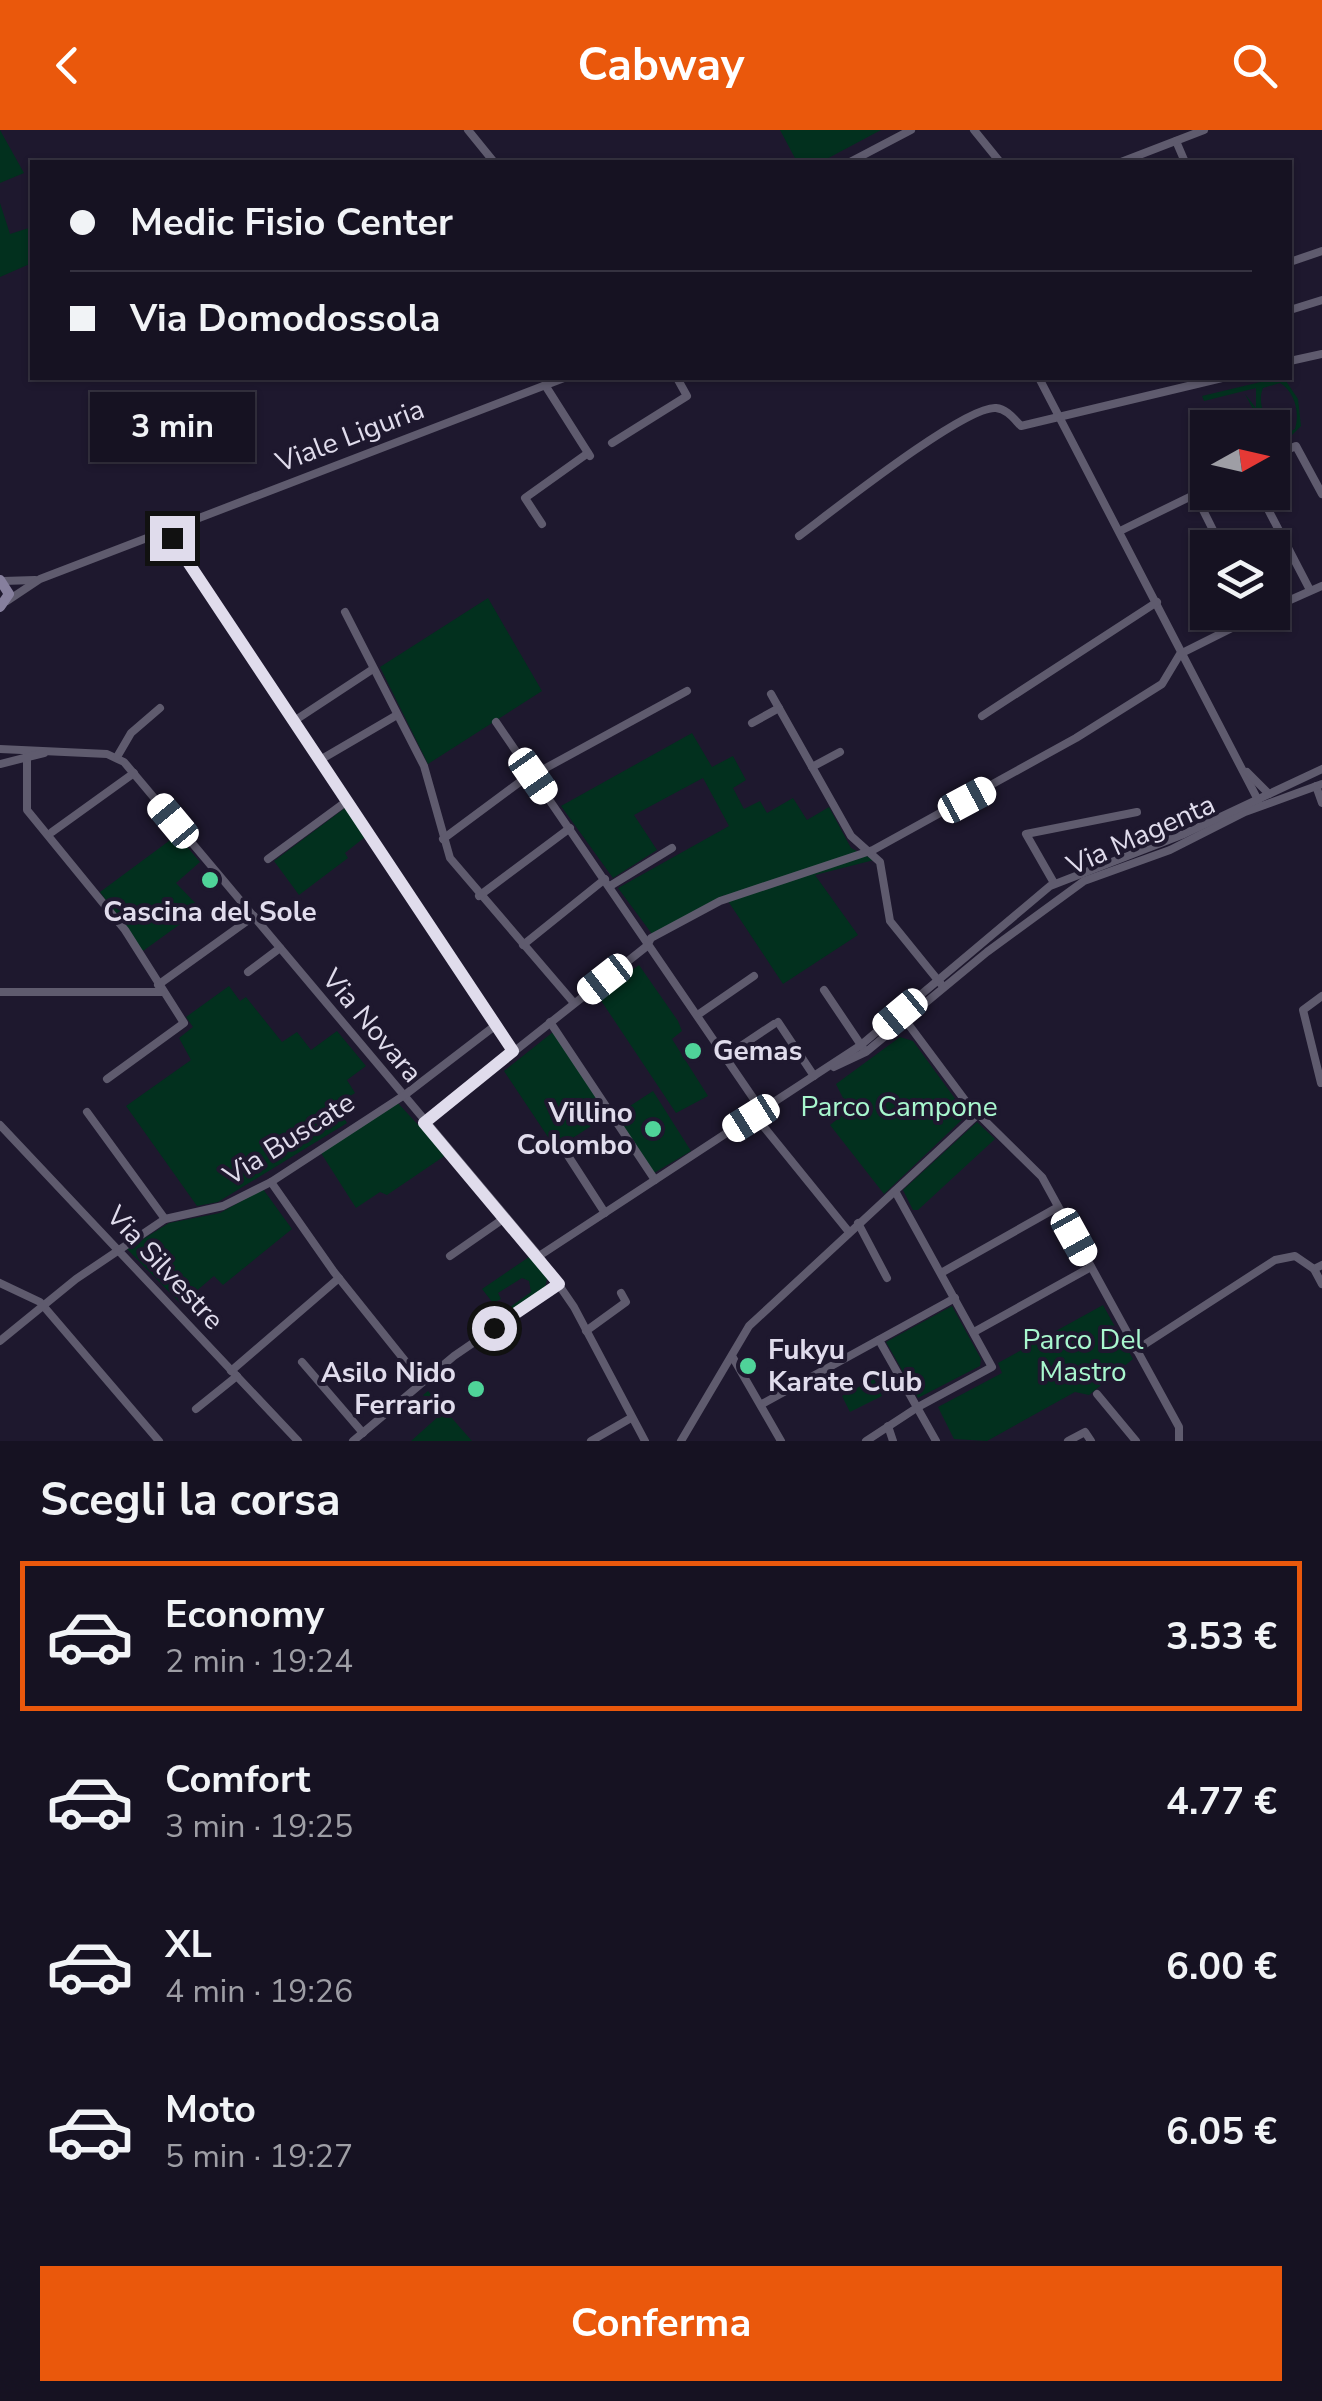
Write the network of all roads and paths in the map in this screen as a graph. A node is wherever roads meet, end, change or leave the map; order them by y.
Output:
1 (468, 130) edge
2 (911, 130) edge
3 (974, 130) edge
4 (1204, 130) edge
5 (1176, 141) junction
6 (492, 160) edge
7 (854, 160) edge
8 (998, 160) edge
9 (1126, 160) edge
10 (1184, 160) edge
11 (1322, 251) edge
12 (1292, 261) edge
13 (1322, 300) edge
14 (1292, 309) edge
15 (1321, 356) edge
16 (1292, 361) edge
17 (559, 380) edge
18 (678, 380) edge
19 (1040, 380) edge
20 (1214, 380) edge
21 (545, 385) junction
22 (1060, 418) junction
23 (612, 444) dead end
24 (1290, 448) edge
25 (1322, 494) edge
26 (1190, 496) edge
27 (1268, 510) edge
28 (542, 524) dead end
29 (167, 530) junction
30 (1120, 531) junction
31 (800, 536) dead end
32 (40, 579) junction
33 (2, 580) edge
34 (1322, 586) edge
35 (1310, 590) junction
36 (1290, 599) edge
37 (1156, 602) junction
38 (3, 605) edge
39 (345, 612) dead end
40 (1227, 630) edge
41 (1183, 652) junction
42 (372, 669) junction
43 (686, 691) dead end
44 (772, 694) dead end
45 (160, 708) dead end
46 (779, 708) junction
47 (397, 715) junction
48 (982, 716) dead end
49 (294, 721) junction
50 (496, 722) dead end
51 (752, 723) dead end
52 (0, 749) edge
53 (19, 750) junction
54 (49, 752) junction
55 (840, 752) dead end
56 (117, 756) junction
57 (320, 760) junction
58 (20, 762) junction
59 (0, 764) edge
60 (812, 767) junction
61 (1322, 769) edge
62 (134, 773) junction
63 (532, 774) junction
64 (1319, 785) edge
65 (25, 787) junction
66 (1265, 800) junction
67 (348, 802) junction
68 (1322, 803) edge
69 (1137, 812) dead end
70 (570, 828) junction
71 (52, 832) dead end
72 (444, 839) junction
73 (672, 848) dead end
74 (867, 851) junction
75 (268, 859) dead end
76 (1092, 872) junction
77 (608, 883) junction
78 (1054, 883) junction
79 (479, 896) junction
80 (254, 916) junction
81 (649, 942) junction
82 (523, 944) junction
83 (280, 948) junction
84 (248, 972) dead end
85 (754, 976) dead end
86 (941, 984) junction
87 (160, 989) junction
88 (824, 990) dead end
89 (0, 992) edge
90 (1322, 996) edge
91 (574, 1004) junction
92 (699, 1014) junction
93 (902, 1016) junction
94 (550, 1022) junction
95 (496, 1025) junction
96 (863, 1048) junction
97 (513, 1051) junction
98 (726, 1056) junction
99 (814, 1076) junction
100 (106, 1079) dead end
101 (1321, 1083) edge
102 (400, 1096) junction
103 (87, 1112) dead end
104 (759, 1113) junction
105 (978, 1114) junction
106 (424, 1123) junction
107 (0, 1125) edge
108 (563, 1148) dead end
109 (654, 1180) junction
110 (271, 1182) junction
111 (895, 1190) junction
112 (1058, 1207) junction
113 (605, 1213) junction
114 (506, 1217) junction
115 (165, 1219) junction
116 (858, 1224) junction
117 (849, 1232) junction
118 (118, 1251) junction
119 (450, 1256) dead end
120 (539, 1256) junction
121 (1091, 1267) junction
122 (1318, 1267) edge
123 (941, 1273) junction
124 (339, 1278) junction
125 (886, 1278) dead end
126 (0, 1283) edge
127 (559, 1284) junction
128 (1322, 1284) edge
129 (621, 1293) dead end
130 (954, 1298) junction
131 (44, 1306) junction
132 (586, 1331) junction
133 (974, 1332) junction
134 (879, 1340) junction
135 (0, 1341) edge
136 (1136, 1350) junction
137 (732, 1356) junction
138 (302, 1362) dead end
139 (234, 1374) junction
140 (422, 1382) junction
141 (1097, 1394) dead end
142 (762, 1404) junction
143 (918, 1406) junction
144 (196, 1410) dead end
145 (630, 1418) junction
146 (888, 1426) junction
147 (363, 1433) junction
148 (1178, 1440) edge
149 (159, 1441) edge
150 (298, 1441) edge
151 (353, 1441) edge
152 (591, 1441) edge
153 (646, 1441) edge
154 (681, 1441) edge
155 (781, 1441) edge
156 (866, 1441) edge
157 (893, 1441) edge
158 (936, 1441) edge
159 (1068, 1441) edge
160 (1090, 1441) edge
161 (1136, 1441) edge

1 - 6 street
2 - 7 street
3 - 8 street
4 - 5 street
5 - 9 street
5 - 10 street
11 - 12 street
13 - 14 street
15 - 16 street
17 - 21 street, Viale Liguria
18 - 23 street
19 - 22 street
20 - 22 street
21 - 28 street
21 - 29 street, Viale Liguria
22 - 30 street
22 - 31 street
24 - 25 street
26 - 30 street
27 - 35 street
29 - 32 street, Viale Liguria
29 - 49 street
30 - 37 street
32 - 33 street, Viale Liguria
32 - 38 street, Viale Liguria
33 - 38 street
34 - 35 street
35 - 36 street
37 - 41 street
37 - 48 street
39 - 42 street
40 - 41 street
41 - 66 street
41 - 74 street
42 - 47 street
42 - 49 street
43 - 63 street
44 - 46 street
45 - 56 street
46 - 51 street
46 - 60 street
47 - 57 street
47 - 72 street
49 - 57 street
50 - 63 street
52 - 53 street
53 - 54 street
53 - 58 street
54 - 56 street
54 - 58 street
55 - 60 street
56 - 62 street, Via Novara
57 - 67 street
58 - 59 street
58 - 65 street
58 - 65 street
60 - 74 street
61 - 66 street, Via Magenta
62 - 71 street
62 - 80 street, Via Novara
63 - 70 street
63 - 72 street
64 - 66 street, Via Magenta
64 - 68 street
65 - 87 street
66 - 76 street, Via Magenta
67 - 75 street
67 - 95 street
69 - 78 street, Via Magenta
70 - 77 street
70 - 79 street
72 - 79 street
73 - 77 street
74 - 81 street
74 - 86 street
76 - 78 street, Via Magenta
76 - 86 street, Via Magenta
77 - 81 street
77 - 82 street
78 - 86 street, Via Magenta
79 - 82 street
80 - 83 street, Via Novara
80 - 87 street
81 - 91 street
81 - 92 street
82 - 91 street
83 - 84 street
83 - 102 street, Via Novara
85 - 92 street
86 - 93 street, Via Magenta
87 - 89 street
87 - 100 street
88 - 96 street
90 - 101 street
91 - 94 street
92 - 98 street
93 - 96 street, Via Magenta
93 - 105 street
94 - 97 street
94 - 109 street
95 - 97 street
95 - 102 street, Via Buscate
96 - 99 street, Via Magenta
97 - 106 street
98 - 99 street
98 - 104 street
99 - 104 street, Via Magenta
102 - 106 street, Via Novara
102 - 110 street, Via Buscate
103 - 115 street
104 - 109 street, Via Magenta
104 - 117 street
105 - 111 street
105 - 112 street
106 - 114 street, Via Novara
107 - 118 street, Via Silvestre
108 - 113 street
109 - 113 street, Via Magenta
110 - 115 street, Via Buscate
110 - 124 street
111 - 116 street
111 - 123 street
112 - 121 street
112 - 123 street
113 - 120 street, Via Magenta
114 - 119 street
114 - 120 street, Via Novara
115 - 118 street, Via Buscate
116 - 117 street
116 - 125 street
117 - 137 street
118 - 131 street, Via Buscate
118 - 139 street, Via Silvestre
120 - 127 street, Via Novara
121 - 133 street
121 - 136 street
122 - 128 street
122 - 136 street
123 - 130 street
124 - 139 street
124 - 140 street
126 - 131 street
127 - 132 street, Via Novara
127 - 140 street
129 - 132 street
130 - 133 street
130 - 134 street
131 - 135 street, Via Buscate
131 - 149 street
132 - 145 street, Via Novara
133 - 143 street
134 - 142 street
134 - 143 street
136 - 148 street
137 - 142 street
137 - 154 street
138 - 147 street
139 - 144 street
139 - 150 street, Via Silvestre
140 - 147 street
141 - 161 street
142 - 155 street
143 - 146 street
143 - 158 street
145 - 152 street
145 - 153 street, Via Novara
146 - 156 street
146 - 157 street
147 - 151 street
159 - 160 street

